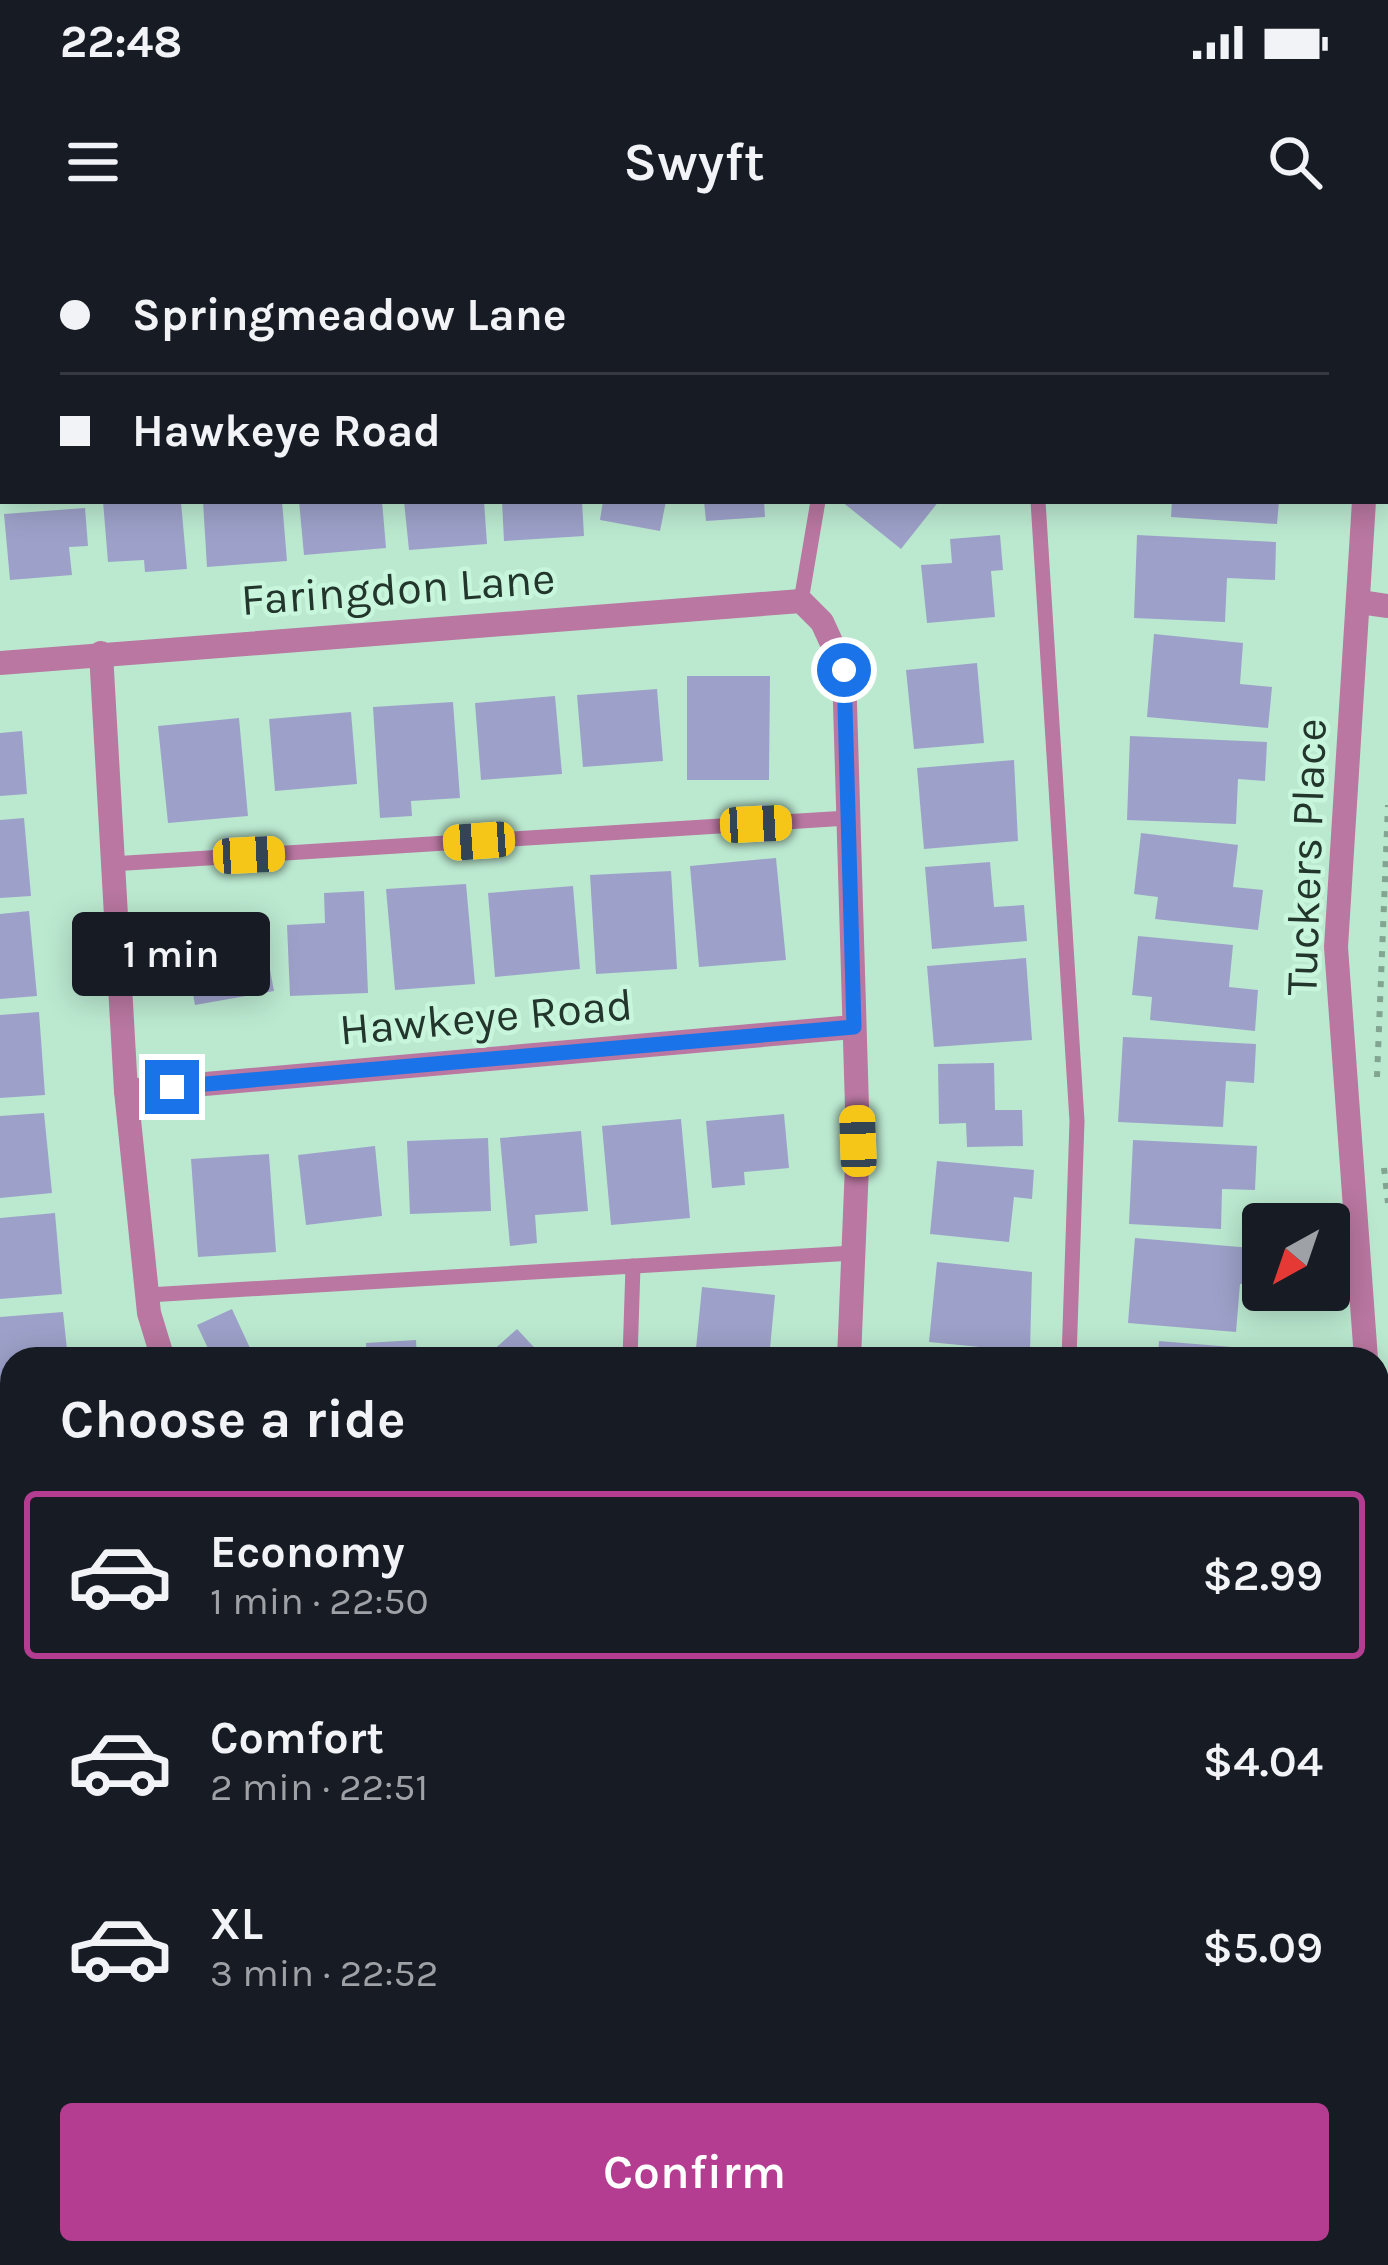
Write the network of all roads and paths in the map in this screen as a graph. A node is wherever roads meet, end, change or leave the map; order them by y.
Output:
1 (817, 504) edge
2 (1038, 504) edge
3 (1364, 504) edge
4 (801, 601) junction
5 (1360, 602) junction
6 (1388, 606) edge
7 (101, 653) junction
8 (0, 663) edge
9 (1388, 805) edge
10 (848, 818) junction
11 (111, 864) junction
12 (854, 1027) junction
13 (126, 1091) junction
14 (1376, 1098) dead end
15 (1384, 1166) dead end
16 (1388, 1203) edge
17 (853, 1253) junction
18 (633, 1266) junction
19 (148, 1295) junction
20 (160, 1347) edge
21 (630, 1347) edge
22 (849, 1347) edge
23 (1070, 1347) edge
24 (1365, 1347) edge

1 - 4 lane
2 - 23 lane
3 - 5 street, Tuckers Place
4 - 7 street, Faringdon Lane
4 - 10 street
5 - 6 street
5 - 24 street, Tuckers Place
7 - 8 street, Faringdon Lane
7 - 11 street
9 - 14 path
10 - 11 lane
10 - 12 street
11 - 13 street
12 - 13 street, Hawkeye Road
12 - 17 street
13 - 19 street
15 - 16 path
17 - 18 lane
17 - 22 street
18 - 19 lane
18 - 21 lane
19 - 20 street

